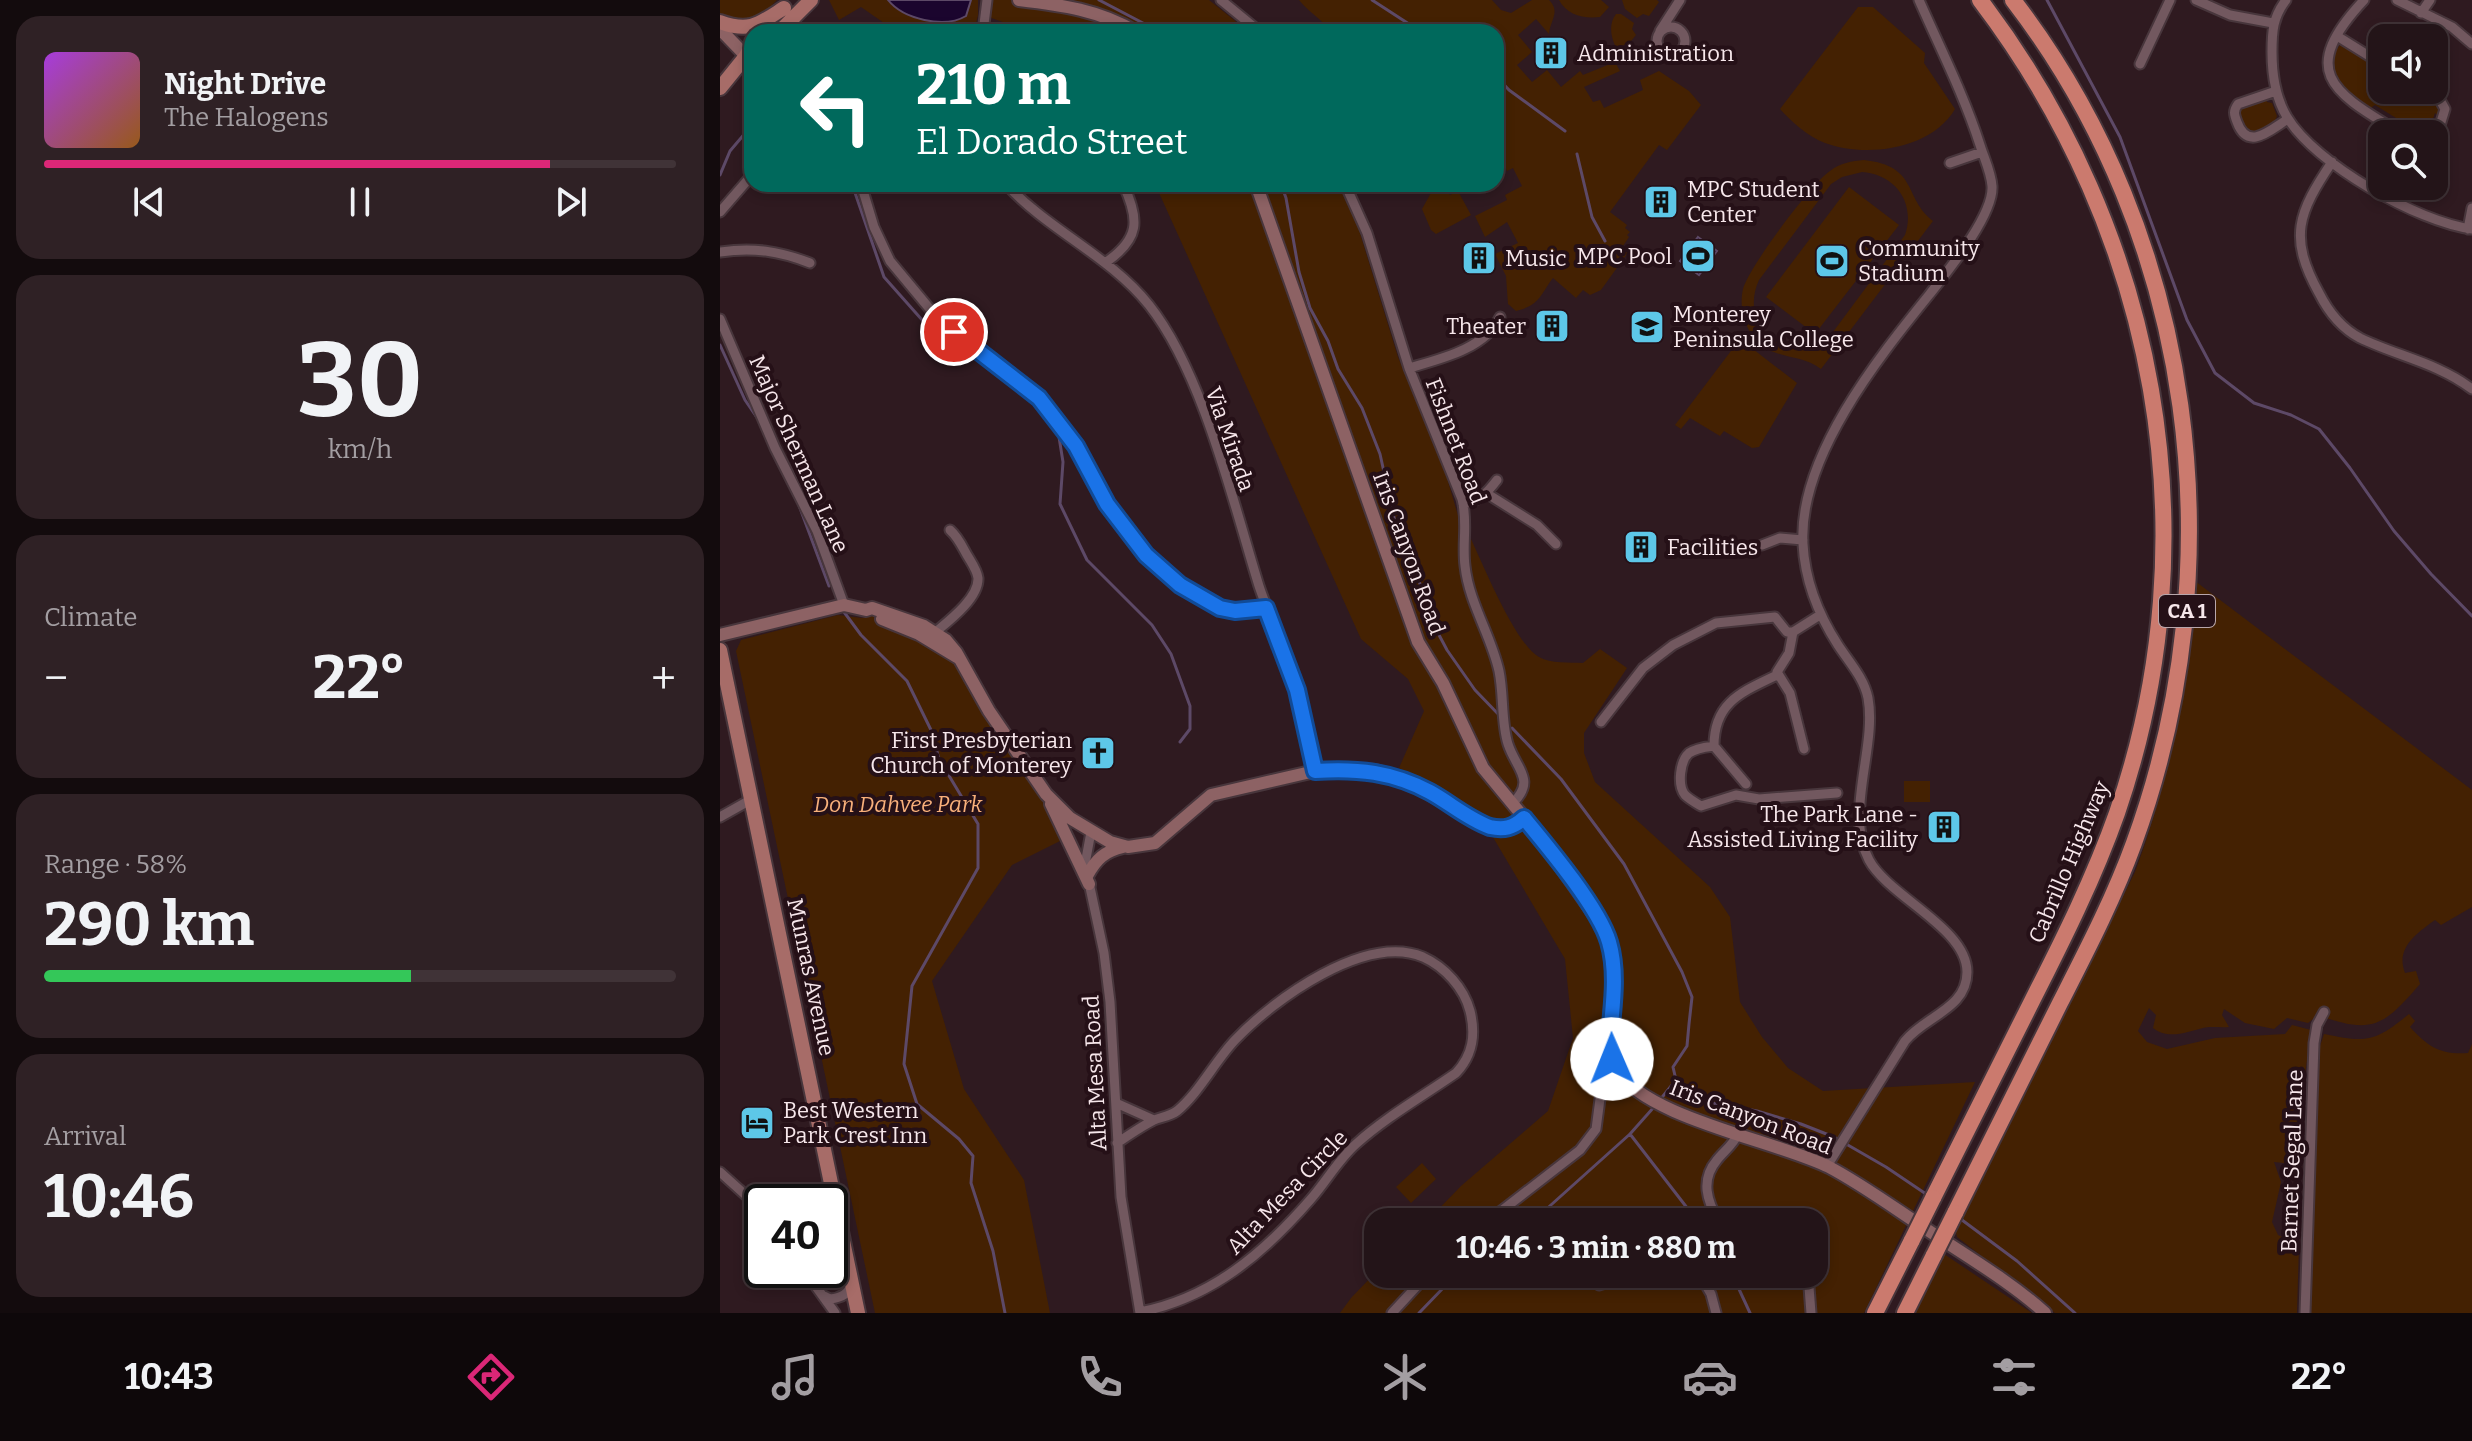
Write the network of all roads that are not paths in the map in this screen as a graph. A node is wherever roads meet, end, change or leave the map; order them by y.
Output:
1 (811, 0) edge
2 (987, 0) edge
3 (1019, 0) edge
4 (1221, 0) edge
5 (1919, 0) edge
6 (1980, 0) edge
7 (2013, 0) edge
8 (2170, 0) edge
9 (2196, 0) edge
10 (2286, 0) edge
11 (2364, 0) edge
12 (2397, 0) edge
13 (2430, 0) edge
14 (1678, 2) edge
15 (789, 8) edge
16 (2421, 13) junction
17 (720, 22) edge
18 (2273, 23) junction
19 (757, 24) edge
20 (771, 24) edge
21 (984, 24) edge
22 (1122, 24) edge
23 (1250, 24) edge
24 (744, 28) edge
25 (720, 29) edge
26 (1683, 32) junction
27 (1659, 34) junction
28 (2337, 36) junction
29 (2472, 44) edge
30 (744, 47) edge
31 (2368, 55) edge
32 (744, 58) edge
33 (2140, 64) dead end
34 (720, 88) edge
35 (2276, 91) junction
36 (2288, 119) junction
37 (2379, 120) edge
38 (1982, 152) junction
39 (2332, 162) junction
40 (1950, 163) dead end
41 (744, 184) edge
42 (863, 192) edge
43 (1015, 192) edge
44 (1126, 192) edge
45 (1259, 192) edge
46 (1349, 192) edge
47 (2472, 208) edge
48 (720, 212) edge
49 (2470, 229) edge
50 (720, 252) edge
51 (810, 263) dead end
52 (1105, 263) junction
53 (1500, 317) dead end
54 (720, 319) edge
55 (1409, 368) junction
56 (2472, 389) edge
57 (1497, 480) dead end
58 (1486, 493) junction
59 (1463, 504) junction
60 (950, 530) dead end
61 (1803, 540) junction
62 (1556, 544) dead end
63 (1762, 545) dead end
64 (844, 605) junction
65 (1266, 608) junction
66 (866, 610) junction
67 (1820, 615) junction
68 (907, 629) junction
69 (935, 632) junction
70 (1793, 632) junction
71 (720, 635) edge
72 (720, 650) edge
73 (957, 657) junction
74 (1777, 675) junction
75 (1601, 722) dead end
76 (1714, 746) junction
77 (1804, 749) dead end
78 (1315, 771) junction
79 (1746, 784) junction
80 (1837, 793) dead end
81 (1046, 794) junction
82 (1736, 795) junction
83 (752, 799) junction
84 (1759, 799) junction
85 (1512, 804) junction
86 (720, 817) edge
87 (1524, 818) junction
88 (1091, 832) junction
89 (1128, 847) junction
90 (1088, 880) junction
91 (2324, 1012) dead end
92 (1609, 1049) junction
93 (1116, 1103) junction
94 (1154, 1120) junction
95 (1738, 1134) junction
96 (1117, 1143) junction
97 (1827, 1166) junction
98 (720, 1172) edge
99 (744, 1194) edge
100 (1505, 1208) edge
101 (1712, 1208) edge
102 (852, 1284) junction
103 (817, 1288) edge
104 (1415, 1288) edge
105 (1708, 1288) edge
106 (1809, 1288) edge
107 (821, 1294) junction
108 (835, 1313) edge
109 (858, 1313) edge
110 (1140, 1313) edge
111 (1392, 1313) edge
112 (1716, 1313) edge
113 (1811, 1313) edge
114 (1875, 1313) edge
115 (1905, 1313) edge
116 (2045, 1313) edge
117 (2305, 1313) edge

1 - 15 main road
2 - 21 street
3 - 22 street
4 - 23 street
5 - 38 street
6 - 114 highway, Cabrillo Highway / CA 1, bridge
7 - 115 highway, CA 1, bridge
8 - 33 street
9 - 18 street
10 - 18 street
11 - 28 street
12 - 16 street
13 - 16 street
14 - 26 street
14 - 27 street
15 - 19 main road
15 - 20 main road
16 - 29 street
17 - 24 main road
18 - 35 street
25 - 30 street
26 - 27 street
26 - 27 street
28 - 31 street
28 - 37 street
32 - 34 main road
35 - 36 street
35 - 36 street
36 - 39 street
38 - 40 street
38 - 61 street
39 - 49 street
39 - 56 street
41 - 48 street
42 - 65 street
43 - 52 street, Via Mirada
44 - 52 street
45 - 85 street, Iris Canyon Road
46 - 55 street, Fishnet Road
47 - 49 street
50 - 51 street
52 - 65 street, Via Mirada
53 - 55 street
54 - 64 street, Major Sherman Lane
55 - 59 street, Fishnet Road
57 - 58 street
58 - 59 street
58 - 62 street
59 - 85 street, Fishnet Road
60 - 69 street
61 - 63 street
61 - 67 street
64 - 66 street
64 - 71 street
65 - 78 street, Via Mirada
66 - 68 street
66 - 69 street
67 - 70 street
67 - 97 street
68 - 69 street
68 - 73 street
69 - 73 street
70 - 74 street
70 - 75 street
72 - 83 main road, Munras Avenue
73 - 81 street
74 - 76 street
74 - 77 street
76 - 79 street
76 - 82 street
78 - 87 street
78 - 89 street
79 - 82 street
79 - 84 street
80 - 84 street
81 - 88 street
81 - 90 street
82 - 84 street
83 - 86 street
83 - 102 main road, Munras Avenue
85 - 87 street, Iris Canyon Road
87 - 92 street, Iris Canyon Road
88 - 89 street
88 - 90 street, Alta Mesa Road
89 - 90 street
90 - 93 street, Alta Mesa Road
91 - 117 street, Barnet Segal Lane
92 - 95 street, Iris Canyon Road
92 - 100 street
93 - 94 street
93 - 96 street, Alta Mesa Road
94 - 96 street, Alta Mesa Circle
94 - 110 street, Alta Mesa Circle
95 - 97 street, Iris Canyon Road
95 - 101 street
96 - 110 street, Alta Mesa Road
97 - 116 street, Iris Canyon Road
98 - 99 street
102 - 107 street
102 - 109 main road, Munras Avenue
103 - 107 street
104 - 111 street
105 - 112 street
106 - 113 street
107 - 108 street

